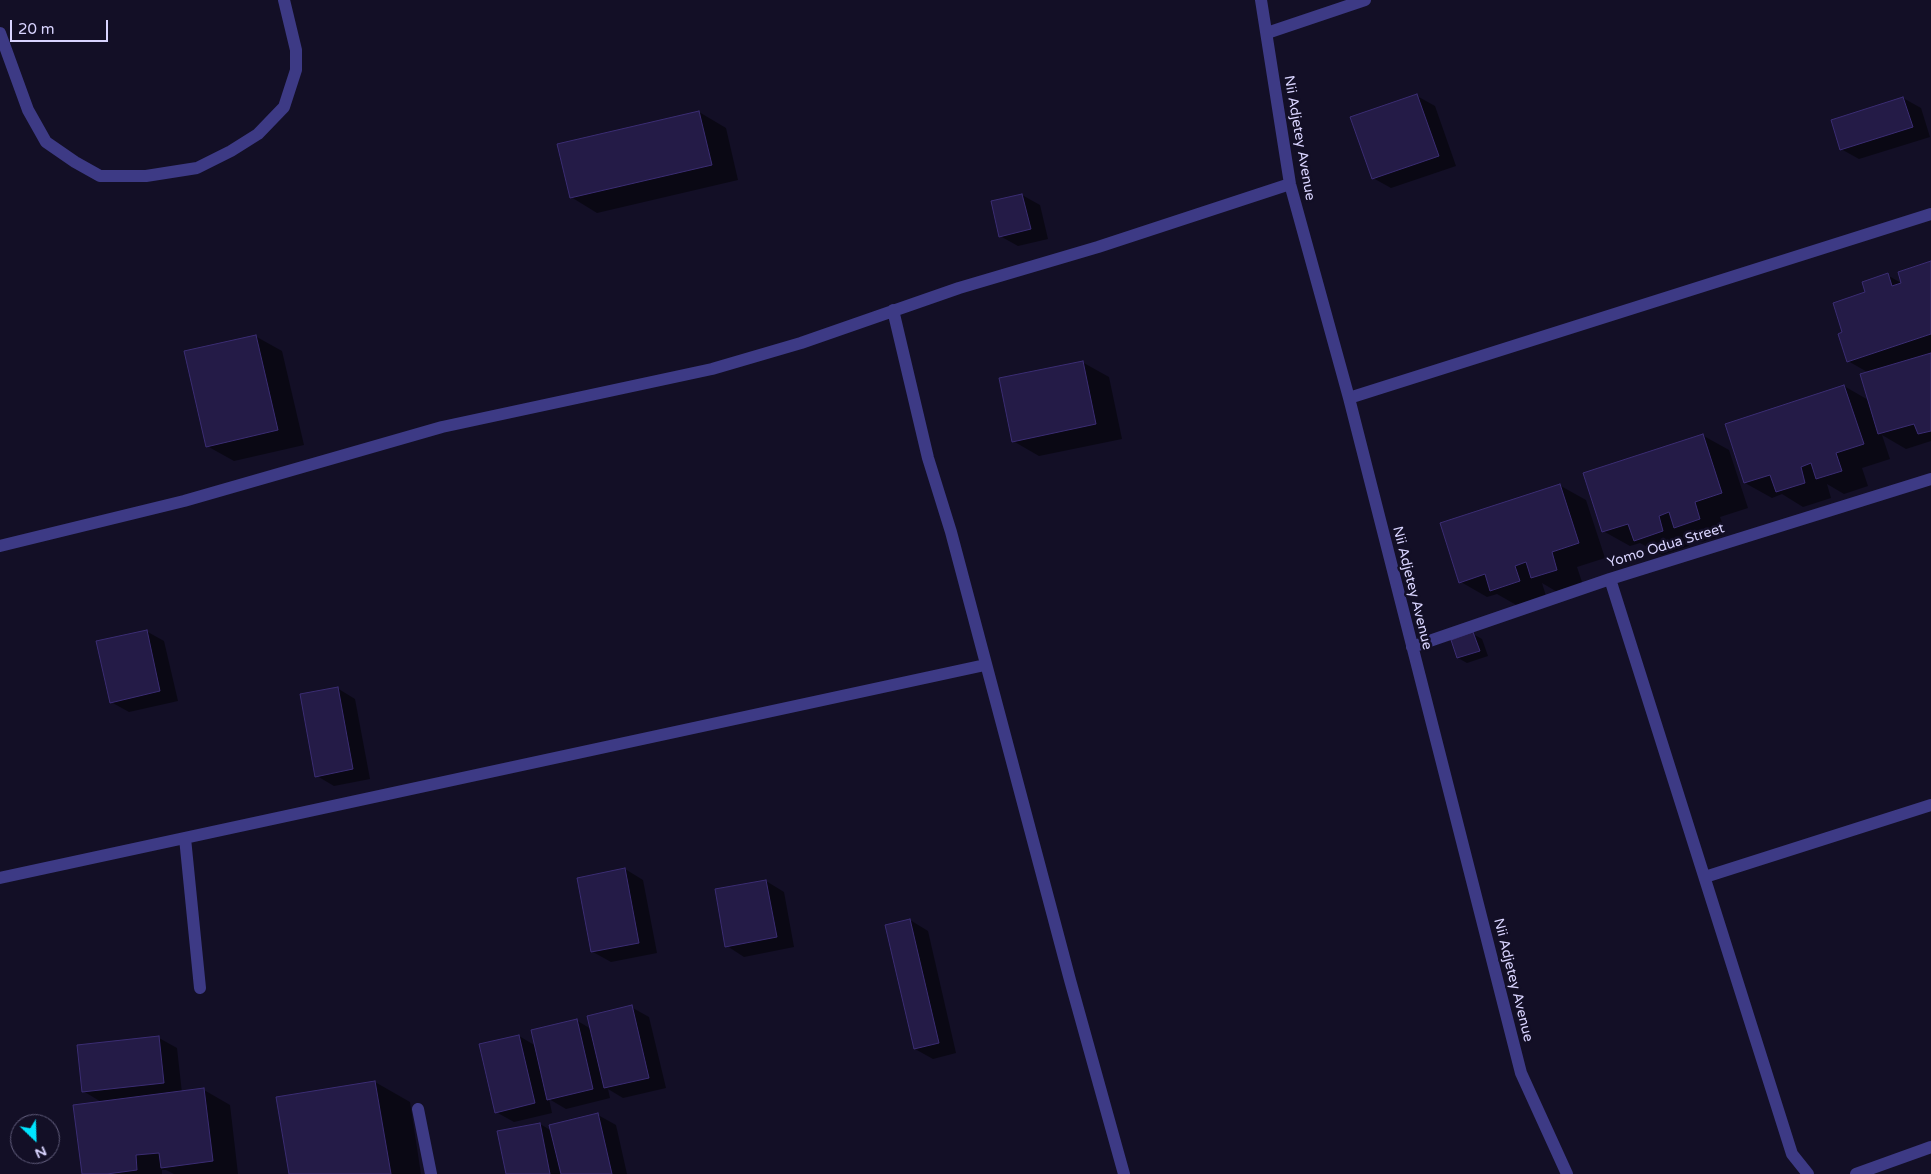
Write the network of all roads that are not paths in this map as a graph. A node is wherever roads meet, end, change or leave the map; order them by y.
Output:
1 (284, 0) edge
2 (1261, 0) edge
3 (1365, 0) edge
4 (0, 33) edge
5 (1267, 33) junction
6 (1290, 184) junction
7 (1931, 214) edge
8 (893, 310) junction
9 (1349, 398) junction
10 (1931, 479) edge
11 (0, 546) edge
12 (1610, 579) junction
13 (1412, 647) junction
14 (985, 665) junction
15 (1931, 805) edge
16 (185, 838) junction
17 (1705, 877) junction
18 (0, 878) edge
19 (200, 988) dead end
20 (418, 1110) dead end
21 (1931, 1147) edge
22 (431, 1174) edge
23 (1124, 1174) edge
24 (1567, 1174) edge
25 (1808, 1174) edge
26 (1856, 1174) edge

1 - 4 street
2 - 5 street, Nii Adjetey Avenue
3 - 5 street
5 - 6 street, Nii Adjetey Avenue
6 - 8 street
6 - 9 street, Nii Adjetey Avenue
7 - 9 street
8 - 11 street
8 - 14 street
9 - 13 street, Nii Adjetey Avenue
10 - 12 street, Yomo Odua Street
12 - 13 street, Yomo Odua Street
12 - 17 street
13 - 24 street, Nii Adjetey Avenue
14 - 16 street
14 - 23 street
15 - 17 street
16 - 18 street
16 - 19 street
17 - 25 street
20 - 22 street
21 - 26 street

